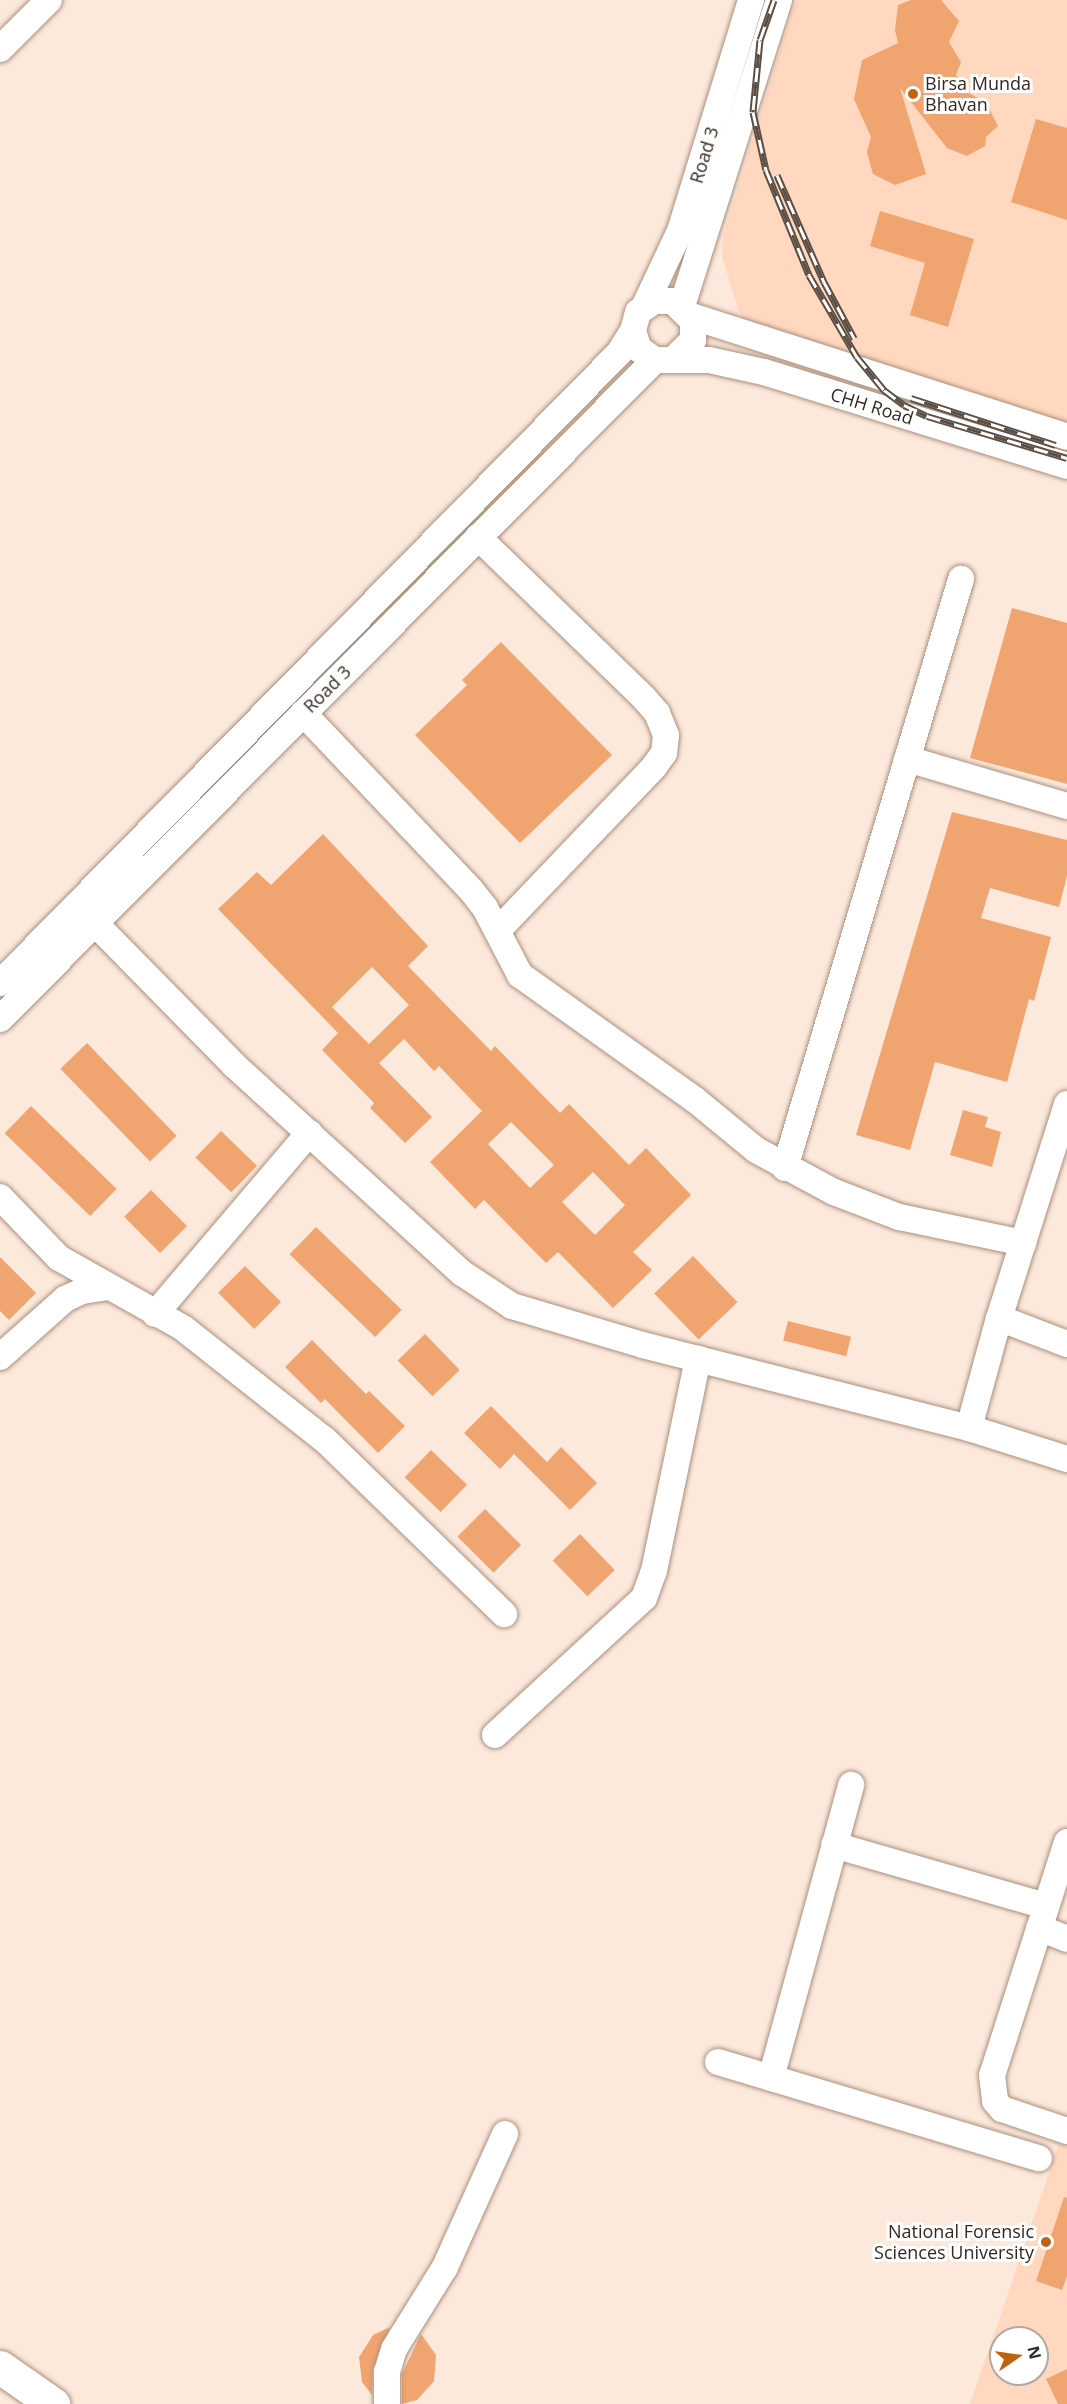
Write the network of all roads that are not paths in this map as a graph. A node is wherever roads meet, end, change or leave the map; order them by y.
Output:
1 (49, 0) edge
2 (751, 0) edge
3 (779, 0) edge
4 (0, 49) edge
5 (722, 94) junction
6 (746, 102) junction
7 (645, 305) junction
8 (686, 311) junction
9 (633, 331) junction
10 (664, 360) junction
11 (1067, 437) edge
12 (1067, 466) edge
13 (478, 537) junction
14 (961, 579) dead end
15 (303, 713) junction
16 (907, 759) junction
17 (1067, 806) edge
18 (86, 914) junction
19 (498, 930) junction
20 (0, 983) edge
21 (0, 1019) edge
22 (1067, 1104) edge
23 (309, 1133) junction
24 (785, 1168) junction
25 (0, 1197) edge
26 (1023, 1243) junction
27 (107, 1287) junction
28 (155, 1314) junction
29 (999, 1318) junction
30 (1067, 1344) edge
31 (0, 1357) edge
32 (698, 1359) junction
33 (969, 1428) junction
34 (1067, 1459) edge
35 (504, 1614) dead end
36 (495, 1735) dead end
37 (851, 1785) dead end
38 (1067, 1842) edge
39 (834, 1845) junction
40 (1043, 1917) junction
41 (1067, 1939) edge
42 (718, 2062) dead end
43 (771, 2078) junction
44 (1067, 2131) edge
45 (505, 2134) dead end
46 (1039, 2158) dead end
47 (0, 2367) edge
48 (53, 2404) edge
49 (387, 2404) edge

1 - 4 street
2 - 5 street, Road 3
3 - 6 street, Road 3
5 - 6 street
5 - 7 street, Road 3
6 - 8 street, Road 3
7 - 8 street
7 - 9 street
8 - 10 street
8 - 11 street
9 - 10 street
9 - 18 street, Road 3
10 - 12 street, CHH Road
10 - 13 street, Road 3
13 - 15 street, Road 3
13 - 19 street
14 - 16 street
15 - 18 street, Road 3
15 - 19 street
16 - 17 street
16 - 24 street
18 - 20 street, Road 3
18 - 21 street, Road 3
18 - 23 street
19 - 24 street
22 - 26 street
23 - 28 street
23 - 32 street
24 - 26 street
25 - 27 street
26 - 29 street
27 - 28 street
27 - 31 street
28 - 35 street
29 - 30 street
29 - 33 street
32 - 33 street
32 - 36 street
33 - 34 street
37 - 39 street
38 - 40 street
39 - 40 street
39 - 43 street
40 - 41 street
40 - 44 street
42 - 43 street
43 - 46 street
45 - 49 street
47 - 48 highway

